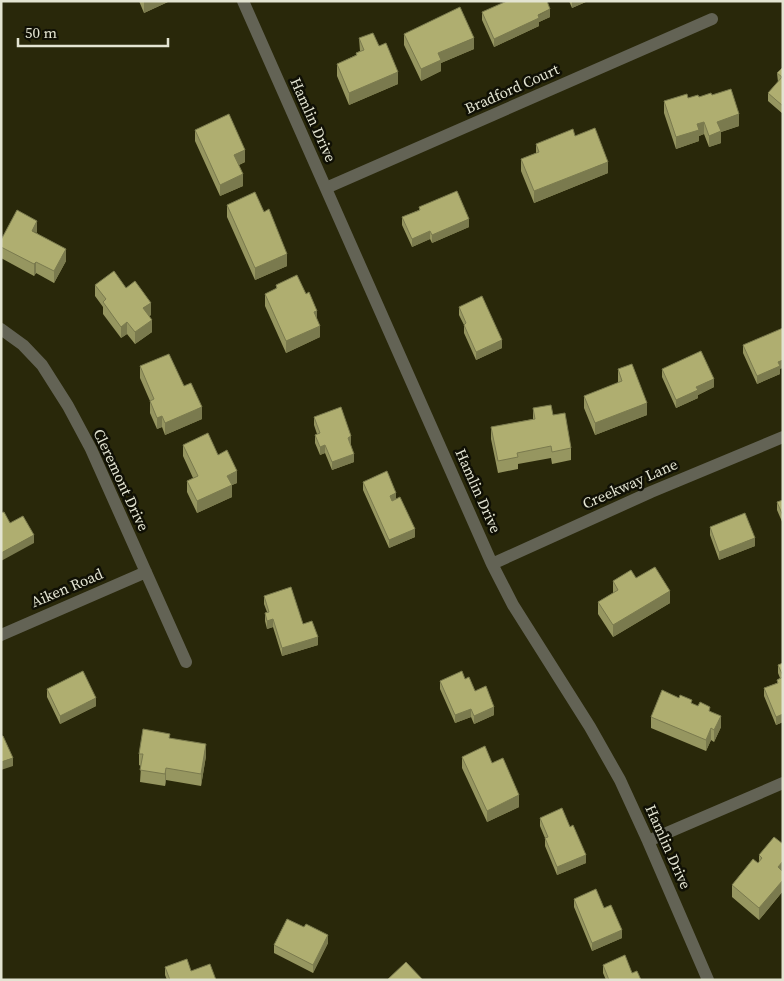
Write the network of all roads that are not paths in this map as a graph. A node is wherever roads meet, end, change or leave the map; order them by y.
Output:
1 (243, 1) edge
2 (712, 19) dead end
3 (326, 188) junction
4 (1, 329) edge
5 (783, 437) edge
6 (492, 564) junction
7 (146, 572) junction
8 (1, 635) edge
9 (186, 662) dead end
10 (783, 784) edge
11 (648, 840) junction
12 (708, 980) edge

1 - 3 street, Hamlin Drive
2 - 3 street, Bradford Court
3 - 6 street, Hamlin Drive
4 - 7 street, Cleremont Drive
5 - 6 street, Creekway Lane
6 - 11 street, Hamlin Drive
7 - 8 street, Aiken Road
7 - 9 street, Cleremont Drive
10 - 11 street
11 - 12 street, Hamlin Drive

